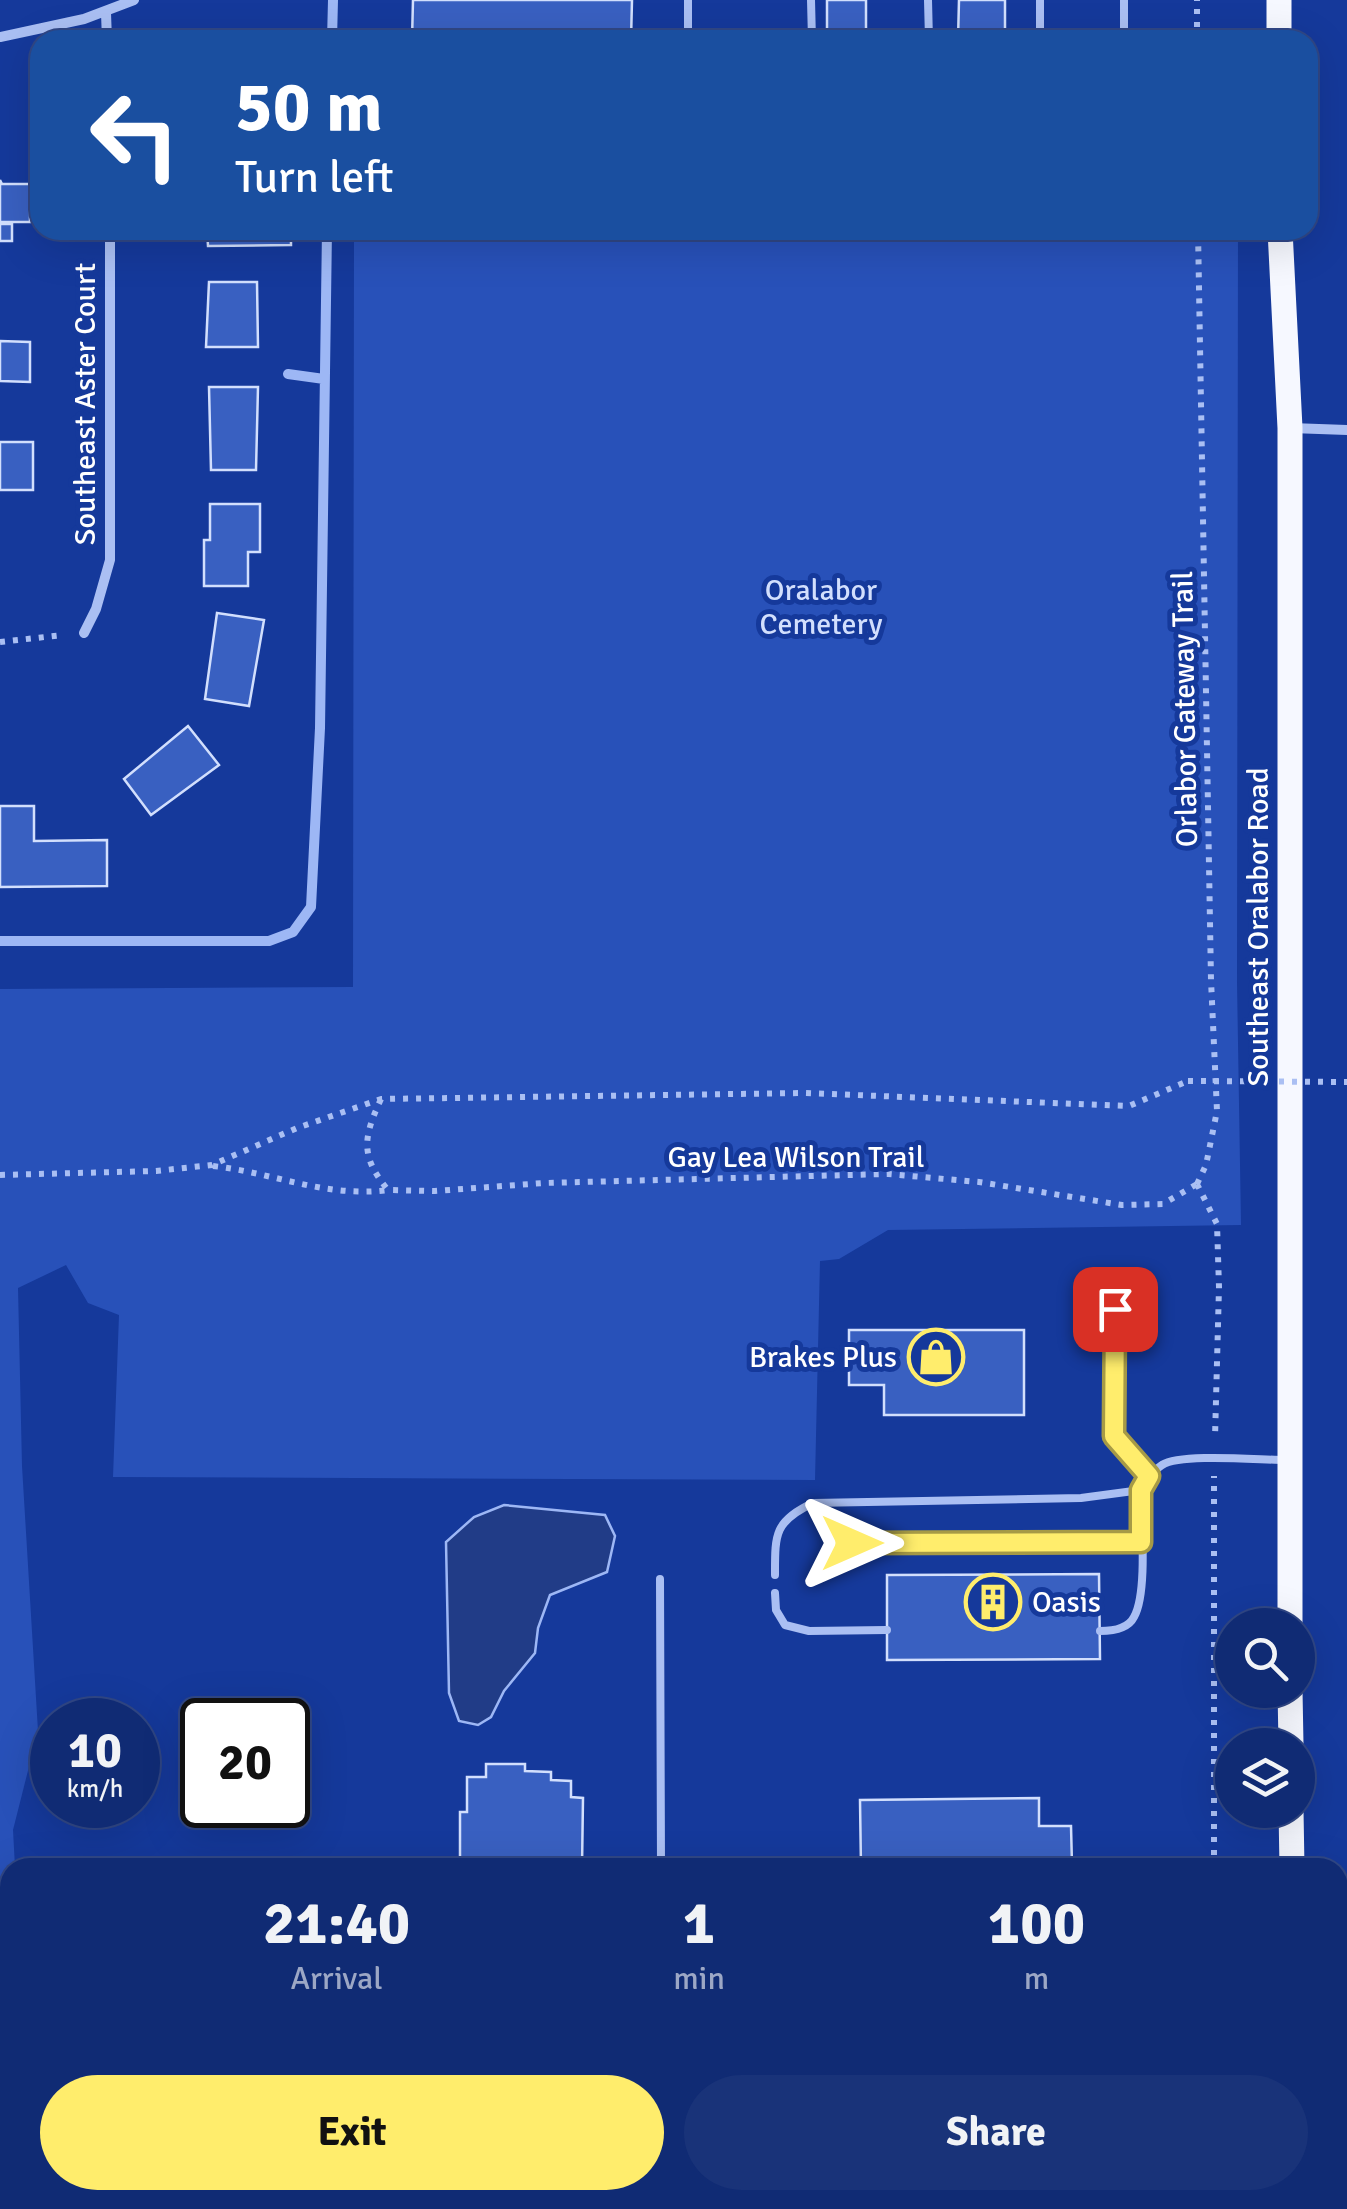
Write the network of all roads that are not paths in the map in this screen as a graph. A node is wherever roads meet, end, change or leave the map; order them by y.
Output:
1 (134, 0) edge
2 (688, 0) edge
3 (811, 0) edge
4 (928, 0) edge
5 (1040, 0) edge
6 (1124, 0) edge
7 (1278, 0) edge
8 (106, 13) junction
9 (30, 30) edge
10 (31, 30) edge
11 (106, 30) edge
12 (688, 30) edge
13 (812, 30) edge
14 (929, 30) edge
15 (1040, 30) edge
16 (1124, 30) edge
17 (1278, 30) edge
18 (0, 37) edge
19 (110, 240) edge
20 (1281, 240) edge
21 (1290, 428) junction
22 (1347, 430) edge
23 (84, 633) road end
24 (1115, 1309) dead end
25 (1289, 1460) junction
26 (1149, 1476) junction
27 (1141, 1490) junction
28 (1141, 1542) junction
29 (852, 1543) dead end
30 (775, 1576) dead end
31 (660, 1578) dead end
32 (775, 1594) dead end
33 (1290, 1608) edge
34 (887, 1630) dead end
35 (1100, 1631) dead end
36 (1291, 1828) edge
37 (661, 1858) edge
38 (1292, 1858) edge

1 - 8 street
2 - 12 lane
3 - 13 lane
4 - 14 lane
5 - 15 lane
6 - 16 lane
7 - 17 main road
8 - 10 street
8 - 11 street
9 - 18 street
19 - 23 street, Southeast Aster Court
20 - 21 main road, Southeast Oralabor Road
21 - 22 street
21 - 25 main road, Southeast Oralabor Road
24 - 26 lane
25 - 26 lane
25 - 33 main road, Southeast Oralabor Road
26 - 27 lane
27 - 28 lane
27 - 30 lane
28 - 29 lane
28 - 35 lane
31 - 37 lane
32 - 34 lane
36 - 38 main road

